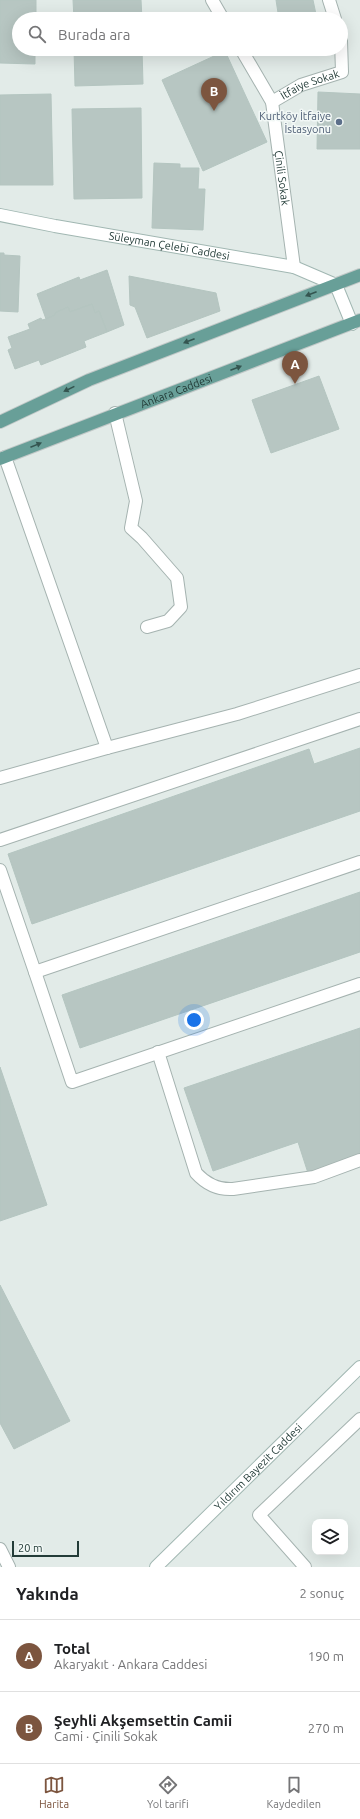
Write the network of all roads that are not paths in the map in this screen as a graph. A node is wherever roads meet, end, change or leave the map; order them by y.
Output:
1 (212, 0) edge
2 (329, 0) edge
3 (219, 12) edge
4 (333, 12) edge
5 (245, 56) edge
6 (341, 56) edge
7 (272, 102) junction
8 (0, 215) edge
9 (294, 267) junction
10 (360, 275) edge
11 (336, 285) junction
12 (356, 322) edge
13 (115, 413) junction
14 (0, 422) edge
15 (3, 458) edge
16 (147, 627) dead end
17 (360, 674) edge
18 (360, 719) edge
19 (108, 748) junction
20 (0, 778) edge
21 (0, 840) edge
22 (360, 862) edge
23 (0, 870) edge
24 (35, 972) junction
25 (360, 984) edge
26 (158, 1052) junction
27 (360, 1160) edge
28 (360, 1368) edge
29 (360, 1418) edge
30 (0, 1549) edge
31 (9, 1567) edge
32 (156, 1567) edge
33 (305, 1567) edge

1 - 3 street
2 - 4 street
5 - 7 street, Çinili Sokak
6 - 7 street, İtfaiye Sokak
7 - 9 street, Çinili Sokak
8 - 9 street, Süleyman Çelebi Caddesi
9 - 11 street, Süleyman Çelebi Caddesi
10 - 11 main road
11 - 12 street, Ankara Caddesi
11 -> 14 main road
13 -> 12 main road, Ankara Caddesi
15 -> 13 main road, Ankara Caddesi
13 - 16 street
15 - 19 street
17 - 19 street
18 - 21 street
19 - 20 street
22 - 24 street
23 - 24 street
24 - 26 street
25 - 26 street
26 - 27 street
28 - 32 street, Yıldırım Bayezit Caddesi
29 - 33 street
30 - 31 street

